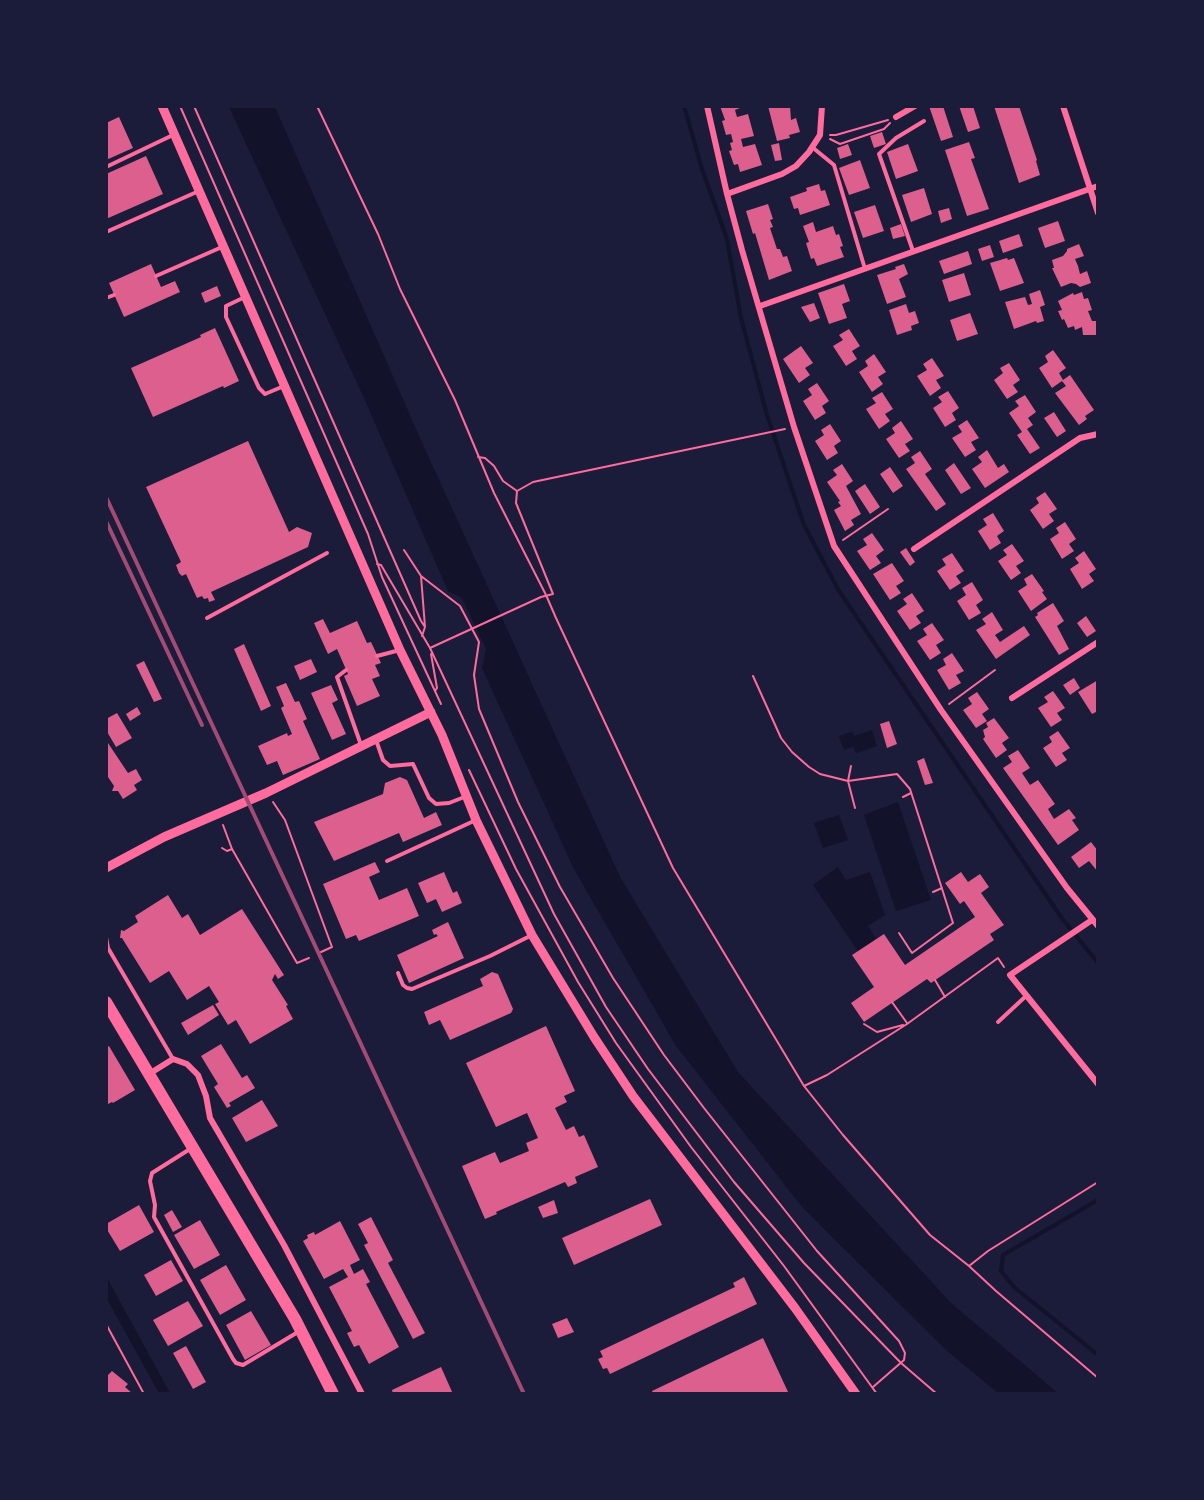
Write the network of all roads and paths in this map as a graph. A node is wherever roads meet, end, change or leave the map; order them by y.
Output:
1 (162, 106) edge
2 (180, 106) edge
3 (194, 106) edge
4 (317, 106) edge
5 (707, 106) edge
6 (822, 106) edge
7 (915, 106) edge
8 (1063, 106) edge
9 (896, 117) junction
10 (924, 121) dead end
11 (174, 135) junction
12 (820, 135) junction
13 (812, 147) junction
14 (106, 167) edge
15 (1098, 186) edge
16 (1090, 188) junction
17 (199, 191) junction
18 (727, 194) junction
19 (1098, 213) edge
20 (106, 232) edge
21 (223, 246) junction
22 (914, 252) junction
23 (865, 269) junction
24 (156, 276) dead end
25 (114, 295) dead end
26 (245, 297) junction
27 (106, 298) edge
28 (760, 306) junction
29 (284, 386) junction
30 (777, 431) dead end
31 (1098, 434) edge
32 (478, 457) junction
33 (517, 491) junction
34 (888, 509) dead end
35 (834, 546) junction
36 (914, 549) dead end
37 (404, 550) dead end
38 (327, 553) dead end
39 (362, 562) junction
40 (377, 564) junction
41 (421, 576) junction
42 (546, 595) junction
43 (207, 618) dead end
44 (425, 627) junction
45 (422, 636) junction
46 (1098, 642) edge
47 (431, 648) junction
48 (400, 650) junction
49 (377, 656) dead end
50 (346, 669) dead end
51 (995, 670) dead end
52 (753, 676) dead end
53 (435, 691) junction
54 (424, 696) junction
55 (1012, 698) dead end
56 (443, 709) dead end
57 (941, 710) junction
58 (431, 712) junction
59 (376, 739) junction
60 (361, 746) junction
61 (851, 766) dead end
62 (469, 768) dead end
63 (848, 781) junction
64 (266, 793) junction
65 (911, 793) junction
66 (467, 796) junction
67 (903, 797) dead end
68 (855, 808) dead end
69 (218, 814) junction
70 (476, 820) junction
71 (222, 848) dead end
72 (232, 849) junction
73 (387, 861) dead end
74 (106, 868) edge
75 (942, 888) junction
76 (933, 892) dead end
77 (1092, 920) junction
78 (1098, 926) edge
79 (899, 933) dead end
80 (532, 935) junction
81 (106, 937) edge
82 (321, 952) dead end
83 (309, 958) dead end
84 (398, 973) dead end
85 (1010, 975) junction
86 (935, 980) dead end
87 (1026, 996) junction
88 (945, 997) junction
89 (106, 1002) edge
90 (892, 1002) dead end
91 (998, 1022) dead end
92 (864, 1024) dead end
93 (907, 1024) junction
94 (173, 1059) junction
95 (149, 1074) junction
96 (1098, 1084) edge
97 (804, 1086) junction
98 (193, 1147) junction
99 (1098, 1182) edge
100 (969, 1266) junction
101 (106, 1324) edge
102 (301, 1330) junction
103 (901, 1363) junction
104 (1098, 1378) edge
105 (873, 1387) junction
106 (144, 1394) edge
107 (333, 1394) edge
108 (362, 1394) edge
109 (856, 1394) edge
110 (877, 1394) edge
111 (937, 1394) edge

1 - 11 street
2 - 40 path
3 - 44 path
4 - 32 path
5 - 18 street
6 - 12 street
7 - 9 street
8 - 16 street
9 - 12 path
9 - 12 path
10 - 22 lane
11 - 14 lane
11 - 17 street
12 - 13 street
13 - 18 street
13 - 23 lane
15 - 16 street
16 - 19 street
16 - 22 street
17 - 20 lane
17 - 21 street
18 - 28 street
21 - 24 lane
21 - 26 street
22 - 23 street
23 - 28 street
25 - 27 lane
26 - 29 street
26 - 29 lane
28 - 35 street
29 - 39 street
30 - 33 path
31 - 36 street
32 - 33 path
32 - 42 path
33 - 42 path
34 - 35 path
35 - 57 street
37 - 41 path
38 - 43 lane
39 - 40 path
39 - 48 street
40 - 45 path
40 - 53 path
41 - 44 path
41 - 103 path
42 - 47 path
42 - 97 path
44 - 45 path
45 - 47 path
46 - 55 street
47 - 53 path
47 - 103 path
48 - 49 lane
48 - 54 street
50 - 60 lane
51 - 57 path
52 - 63 path
53 - 54 path
53 - 56 path
54 - 58 street
57 - 77 street
58 - 59 street
58 - 66 street
59 - 60 street
59 - 66 lane
60 - 64 street
61 - 63 path
62 - 105 path
63 - 65 path
63 - 68 path
64 - 69 street
64 - 82 path
65 - 67 path
65 - 75 path
66 - 70 street
69 - 72 path
69 - 74 street
70 - 73 lane
70 - 80 street
71 - 72 path
72 - 83 path
75 - 76 path
75 - 79 path
77 - 78 street
77 - 85 street
80 - 84 lane
80 - 109 street
81 - 94 lane
85 - 87 street
85 - 88 path
86 - 88 path
87 - 91 lane
87 - 96 street
88 - 93 path
89 - 95 main road
90 - 93 path
92 - 93 path
93 - 97 path
94 - 95 street
94 - 108 street
95 - 98 main road
97 - 100 path
98 - 102 main road
98 - 102 lane
99 - 100 path
100 - 104 path
101 - 106 path
102 - 107 main road
103 - 105 path
103 - 111 path
105 - 110 path

